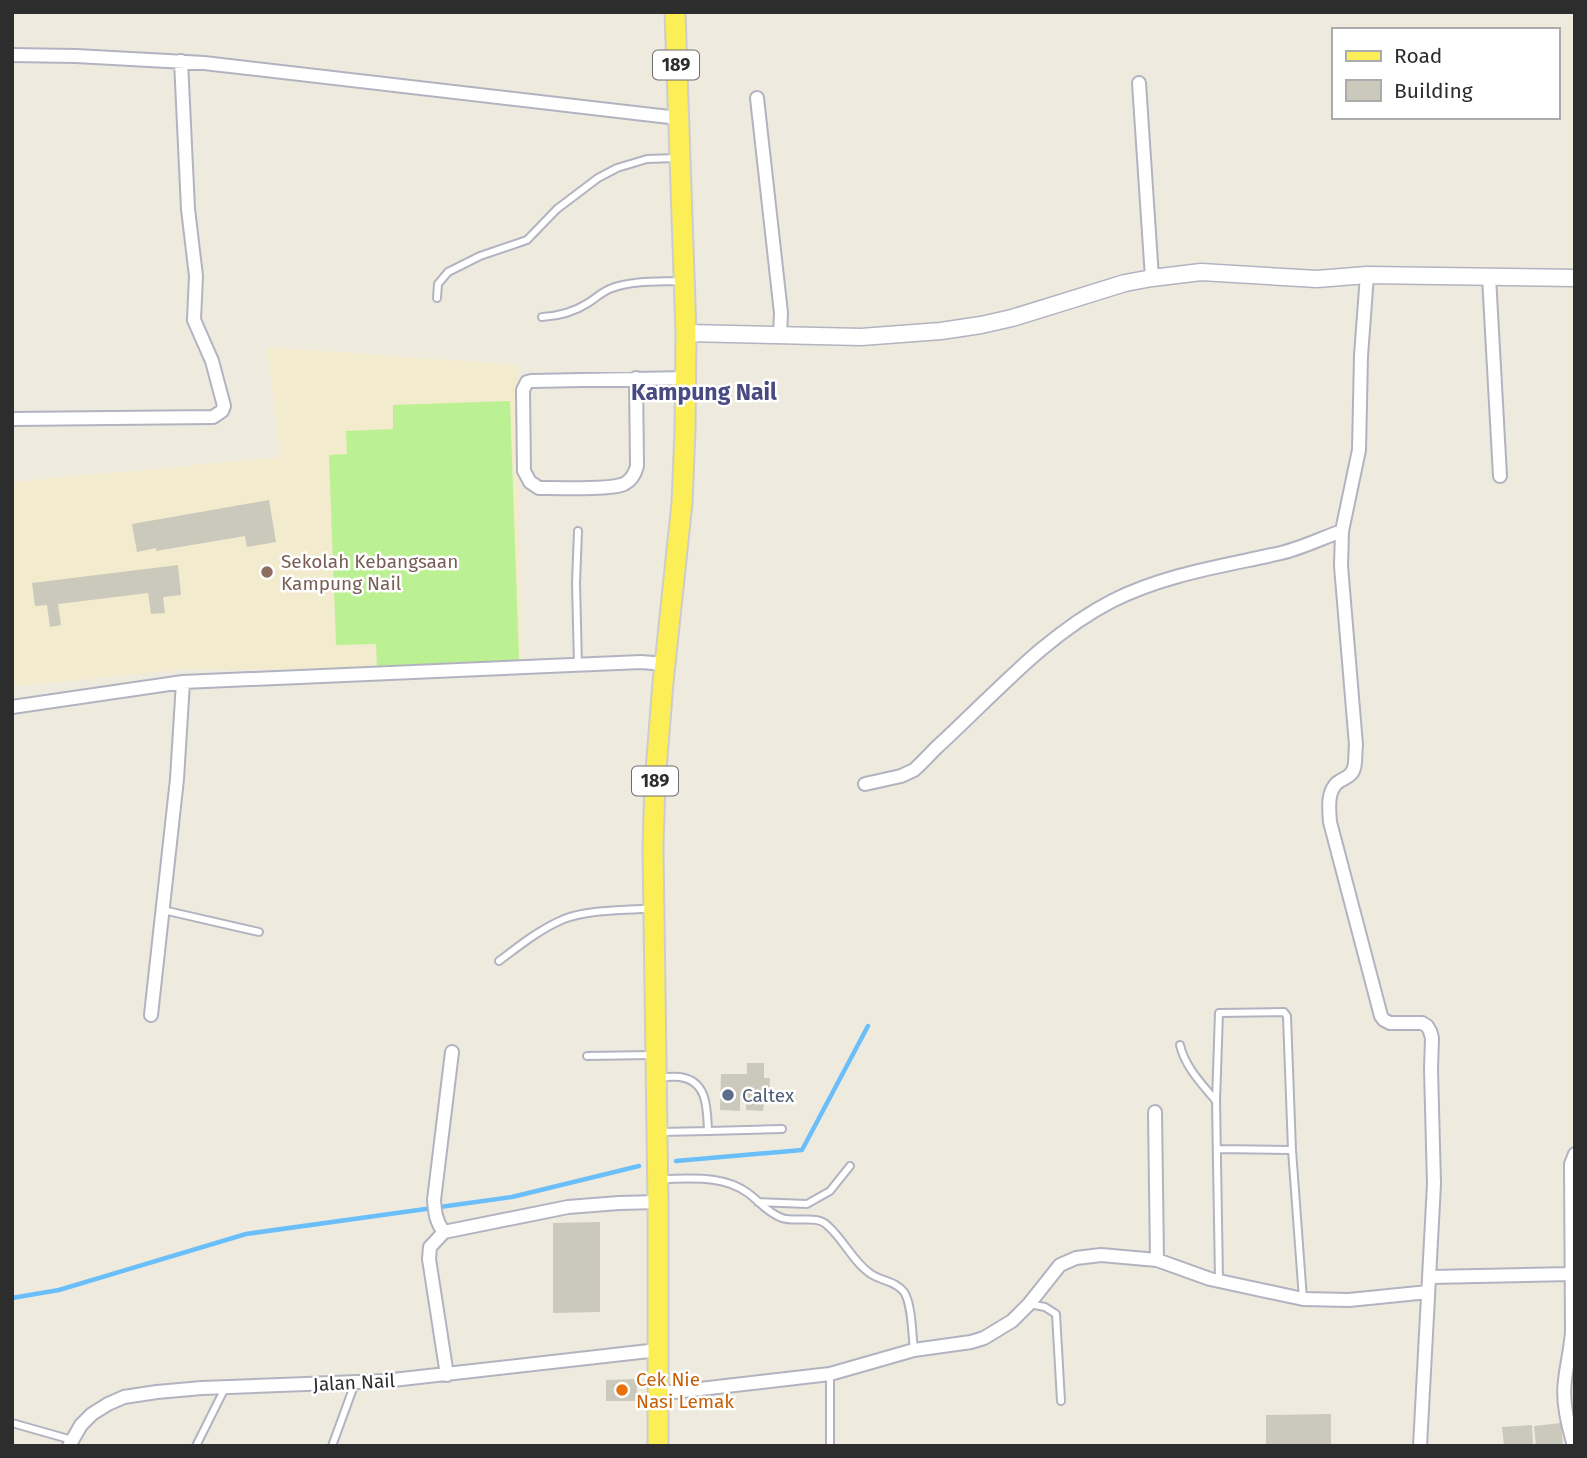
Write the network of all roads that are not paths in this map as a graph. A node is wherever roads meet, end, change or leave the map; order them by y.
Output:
1 (675, 12) edge
2 (12, 55) edge
3 (181, 61) junction
4 (1139, 83) dead end
5 (757, 98) dead end
6 (678, 118) junction
7 (680, 158) junction
8 (1367, 275) junction
9 (1489, 277) junction
10 (1152, 278) junction
11 (1575, 278) edge
12 (684, 281) junction
13 (437, 299) dead end
14 (542, 317) dead end
15 (686, 333) junction
16 (780, 335) junction
17 (636, 378) junction
18 (687, 378) junction
19 (12, 419) edge
20 (1500, 475) dead end
21 (578, 531) dead end
22 (1342, 531) junction
23 (665, 664) junction
24 (578, 666) junction
25 (183, 682) junction
26 (12, 707) edge
27 (865, 784) dead end
28 (654, 908) junction
29 (161, 910) junction
30 (259, 932) dead end
31 (499, 961) dead end
32 (151, 1016) dead end
33 (1180, 1045) dead end
34 (452, 1052) dead end
35 (656, 1055) junction
36 (587, 1056) dead end
37 (656, 1078) junction
38 (1216, 1101) junction
39 (1155, 1112) dead end
40 (782, 1129) dead end
41 (708, 1131) junction
42 (657, 1132) junction
43 (1217, 1149) junction
44 (1292, 1150) junction
45 (1575, 1154) edge
46 (850, 1166) dead end
47 (657, 1179) junction
48 (658, 1202) junction
49 (758, 1202) junction
50 (444, 1232) junction
51 (1157, 1260) junction
52 (1572, 1274) junction
53 (1430, 1277) junction
54 (1219, 1281) junction
55 (1428, 1292) junction
56 (1303, 1299) junction
57 (1029, 1304) junction
58 (658, 1350) junction
59 (914, 1350) junction
60 (830, 1374) junction
61 (447, 1375) junction
62 (355, 1382) junction
63 (225, 1388) junction
64 (658, 1392) junction
65 (1061, 1401) dead end
66 (12, 1423) edge
67 (1572, 1432) edge
68 (70, 1443) edge
69 (196, 1446) edge
70 (332, 1446) edge
71 (658, 1446) edge
72 (830, 1446) edge
73 (1420, 1446) edge
74 (1574, 1446) edge

1 - 6 main road, 189
2 - 3 street
3 - 6 street
3 - 19 street
4 - 10 street
5 - 16 street
6 - 7 main road, 189
7 - 12 main road, 189
7 - 13 lane
8 - 9 street
8 - 10 street
8 - 22 street
9 - 11 street
9 - 20 street
10 - 16 street
12 - 14 lane
12 - 15 main road, 189
15 - 16 street
15 - 18 main road, 189
17 - 17 street
17 - 18 street
18 - 23 main road, 189
21 - 24 lane
22 - 27 street
22 - 53 street
23 - 24 street
23 - 28 main road, 189
24 - 25 street
25 - 26 street
25 - 29 street
28 - 31 lane
28 - 35 main road, 189
29 - 30 lane
29 - 32 street
33 - 38 lane
34 - 50 street
35 - 36 lane
35 - 37 main road, 189
37 - 41 lane
37 - 42 main road, 189
38 - 43 lane
38 - 44 lane
39 - 51 street
40 - 41 lane
41 - 42 lane
42 - 47 main road, 189
43 - 44 lane
43 - 54 lane
44 - 56 lane
45 - 52 street
46 - 49 lane
47 - 48 main road, 189
47 - 49 lane
48 - 50 street
48 - 58 main road, 189
49 - 59 lane
50 - 61 street
51 - 54 street
51 - 57 street
52 - 53 street
52 - 67 street
53 - 55 street
54 - 56 street
55 - 56 street
55 - 73 street
57 - 59 street
57 - 65 lane
58 - 61 street, Jalan Nail
58 - 64 main road, 189
59 - 60 street
60 - 64 street
60 - 72 lane
61 - 62 street, Jalan Nail
62 - 63 street, Jalan Nail
62 - 70 lane
63 - 68 street, Jalan Nail
63 - 69 lane
64 - 71 main road, 189
66 - 68 lane
67 - 74 street

